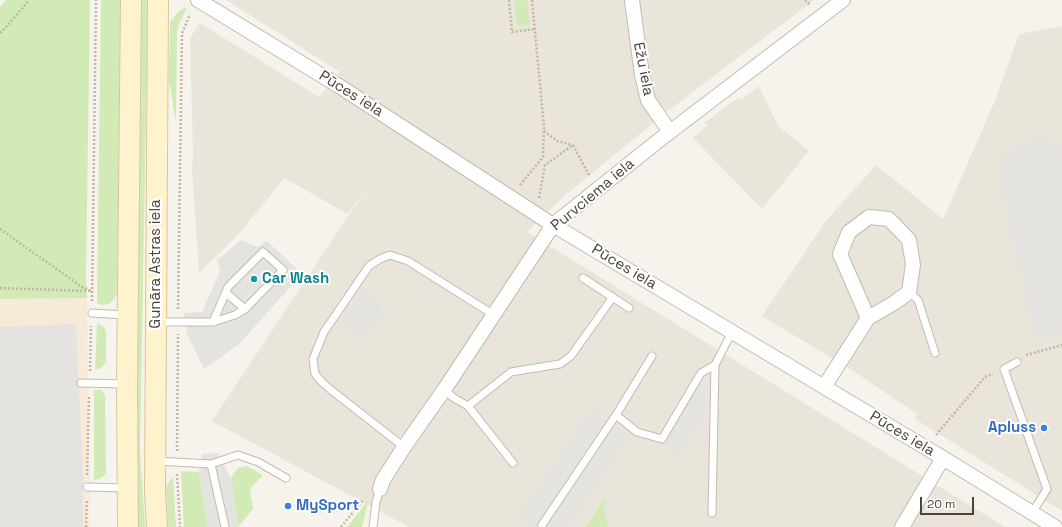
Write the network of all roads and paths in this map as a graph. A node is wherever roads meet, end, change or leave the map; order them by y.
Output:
1 (29, 0) edge
2 (96, 0) edge
3 (131, 0) edge
4 (158, 0) edge
5 (509, 0) edge
6 (532, 0) edge
7 (632, 0) edge
8 (843, 0) edge
9 (195, 4) edge
10 (535, 29) junction
11 (0, 33) edge
12 (544, 131) junction
13 (670, 132) junction
14 (573, 145) junction
15 (543, 157) junction
16 (545, 164) junction
17 (592, 181) dead end
18 (517, 188) dead end
19 (538, 202) dead end
20 (553, 225) junction
21 (0, 229) edge
22 (583, 278) dead end
23 (0, 288) edge
24 (92, 291) junction
25 (909, 292) junction
26 (226, 293) junction
27 (613, 297) junction
28 (630, 308) dead end
29 (245, 309) junction
30 (92, 313) junction
31 (128, 315) junction
32 (494, 315) junction
33 (868, 318) junction
34 (178, 321) junction
35 (156, 322) junction
36 (213, 322) junction
37 (732, 332) junction
38 (1062, 345) edge
39 (935, 353) dead end
40 (652, 356) dead end
41 (1017, 362) joint
42 (715, 365) junction
43 (1004, 369) junction
44 (81, 383) dead end
45 (90, 383) junction
46 (127, 384) junction
47 (824, 387) junction
48 (444, 390) junction
49 (468, 406) junction
50 (616, 415) junction
51 (936, 436) dead end
52 (404, 448) junction
53 (944, 458) junction
54 (155, 461) junction
55 (177, 462) junction
56 (513, 462) dead end
57 (211, 464) junction
58 (286, 478) dead end
59 (382, 485) junction
60 (87, 487) junction
61 (127, 488) junction
62 (712, 513) dead end
63 (1032, 513) junction
64 (542, 525) dead end
65 (86, 527) edge
66 (128, 527) edge
67 (157, 527) edge
68 (180, 527) edge
69 (225, 527) edge
70 (341, 527) edge
71 (373, 527) edge
72 (902, 527) edge
73 (1055, 527) edge

1 - 11 path
2 - 24 path
3 - 31 main road, Gunāra Astras iela
4 - 35 main road, Gunāra Astras iela
5 - 10 path
6 - 10 path
7 - 13 street, Ežu iela
8 - 13 street, Purvciema iela
9 - 20 street, Pūces iela
9 - 34 path
10 - 12 path
12 - 14 path
12 - 15 path
13 - 20 street, Purvciema iela
14 - 16 path
14 - 17 path
15 - 16 path
15 - 18 path
16 - 19 path
20 - 32 street, Purvciema iela
20 - 37 street, Pūces iela
21 - 24 path
22 - 27 lane
23 - 24 path
24 - 30 path
25 - 33 street
25 - 33 street
25 - 39 lane
26 - 29 lane
26 - 29 lane
26 - 36 lane
27 - 28 lane
27 - 49 lane
29 - 36 lane
30 - 31 lane
30 - 45 path
31 - 46 main road, Gunāra Astras iela
32 - 48 street, Purvciema iela
32 - 52 lane
33 - 47 street
34 - 35 lane
34 - 36 lane
34 - 55 path
35 - 54 main road, Gunāra Astras iela
37 - 42 lane
37 - 47 street, Pūces iela
38 - 41 path
40 - 50 lane
41 - 43 lane
42 - 50 lane
42 - 62 lane
43 - 51 path
43 - 63 lane
44 - 45 lane
45 - 46 lane
45 - 60 path
46 - 61 main road, Gunāra Astras iela
47 - 53 street, Pūces iela
48 - 49 lane
48 - 52 street, Purvciema iela
49 - 56 lane
50 - 64 lane
52 - 59 street, Purvciema iela
53 - 63 street, Pūces iela
53 - 72 street
54 - 55 lane
54 - 67 main road, Gunāra Astras iela
55 - 57 lane
55 - 68 path
57 - 58 lane
57 - 69 lane
59 - 70 path
59 - 71 lane
60 - 61 lane
60 - 65 path
61 - 66 main road, Gunāra Astras iela
63 - 73 street, Pūces iela

